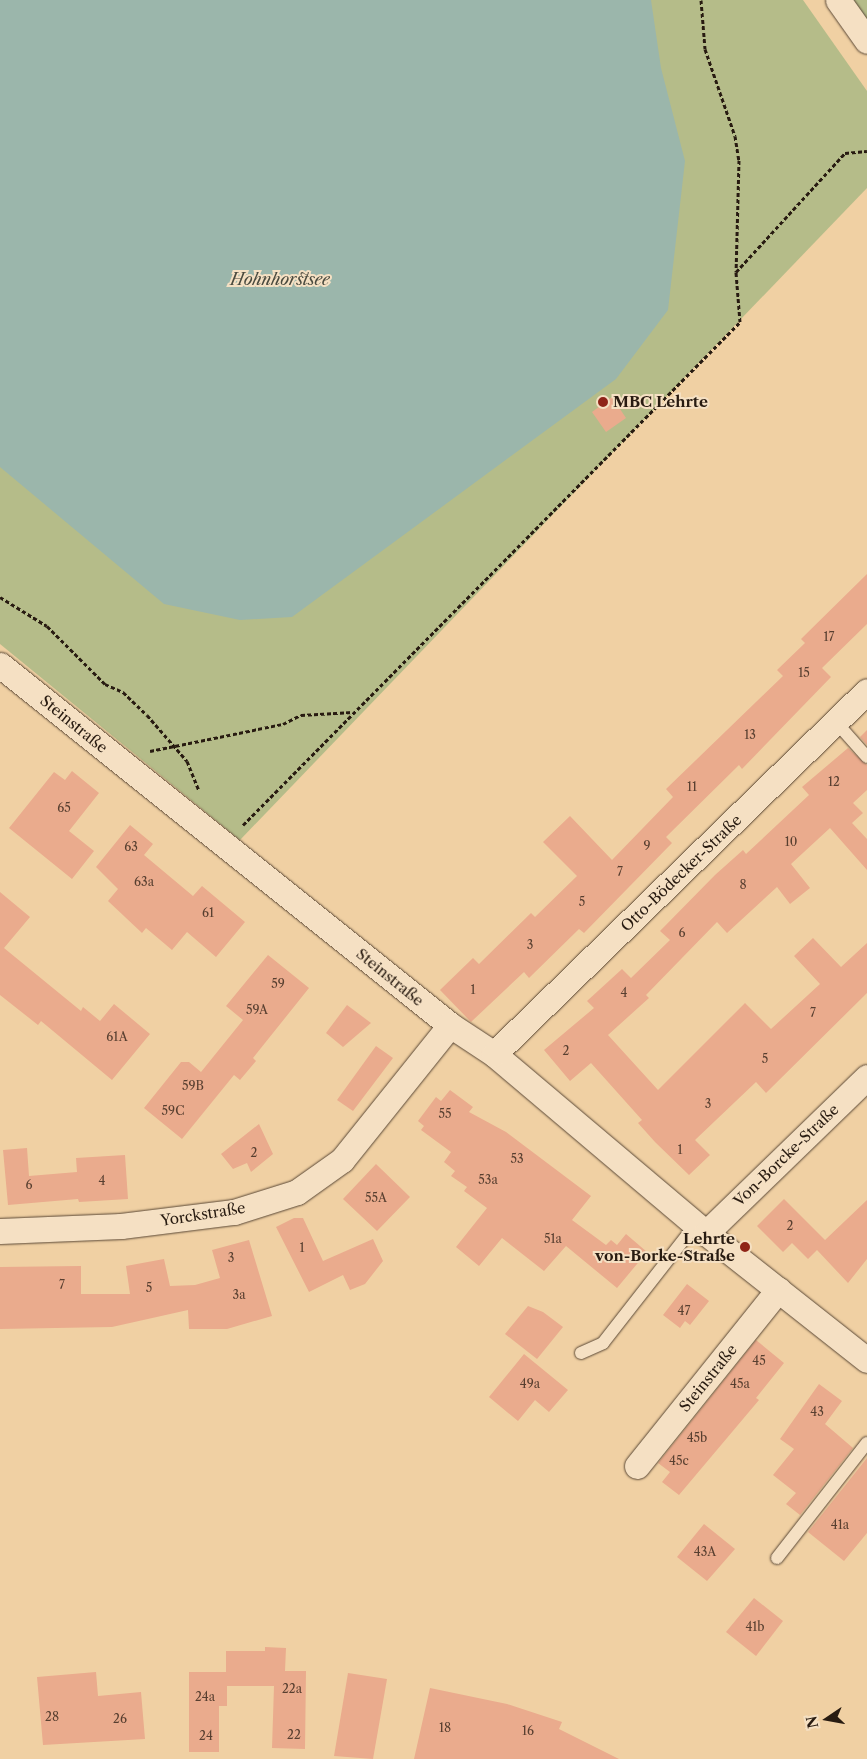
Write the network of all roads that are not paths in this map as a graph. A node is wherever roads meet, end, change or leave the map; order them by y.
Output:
1 (838, 0) edge
2 (867, 41) edge
3 (0, 665) edge
4 (867, 691) edge
5 (836, 722) junction
6 (867, 758) edge
7 (450, 1025) junction
8 (494, 1054) junction
9 (867, 1077) edge
10 (701, 1229) junction
11 (0, 1231) edge
12 (778, 1290) junction
13 (581, 1353) dead end
14 (865, 1354) edge
15 (867, 1443) edge
16 (637, 1466) dead end
17 (776, 1558) dead end

1 - 2 street
3 - 7 street, Steinstraße
4 - 5 street, Otto-Bödecker-Straße
5 - 6 lane
5 - 8 street, Otto-Bödecker-Straße
7 - 8 street, Steinstraße
7 - 11 street, Yorckstraße
8 - 10 street, Steinstraße
9 - 10 street, Von-Borcke-Straße
10 - 12 street, Steinstraße
10 - 13 lane
12 - 14 street, Steinstraße
12 - 16 street, Steinstraße
15 - 17 lane

